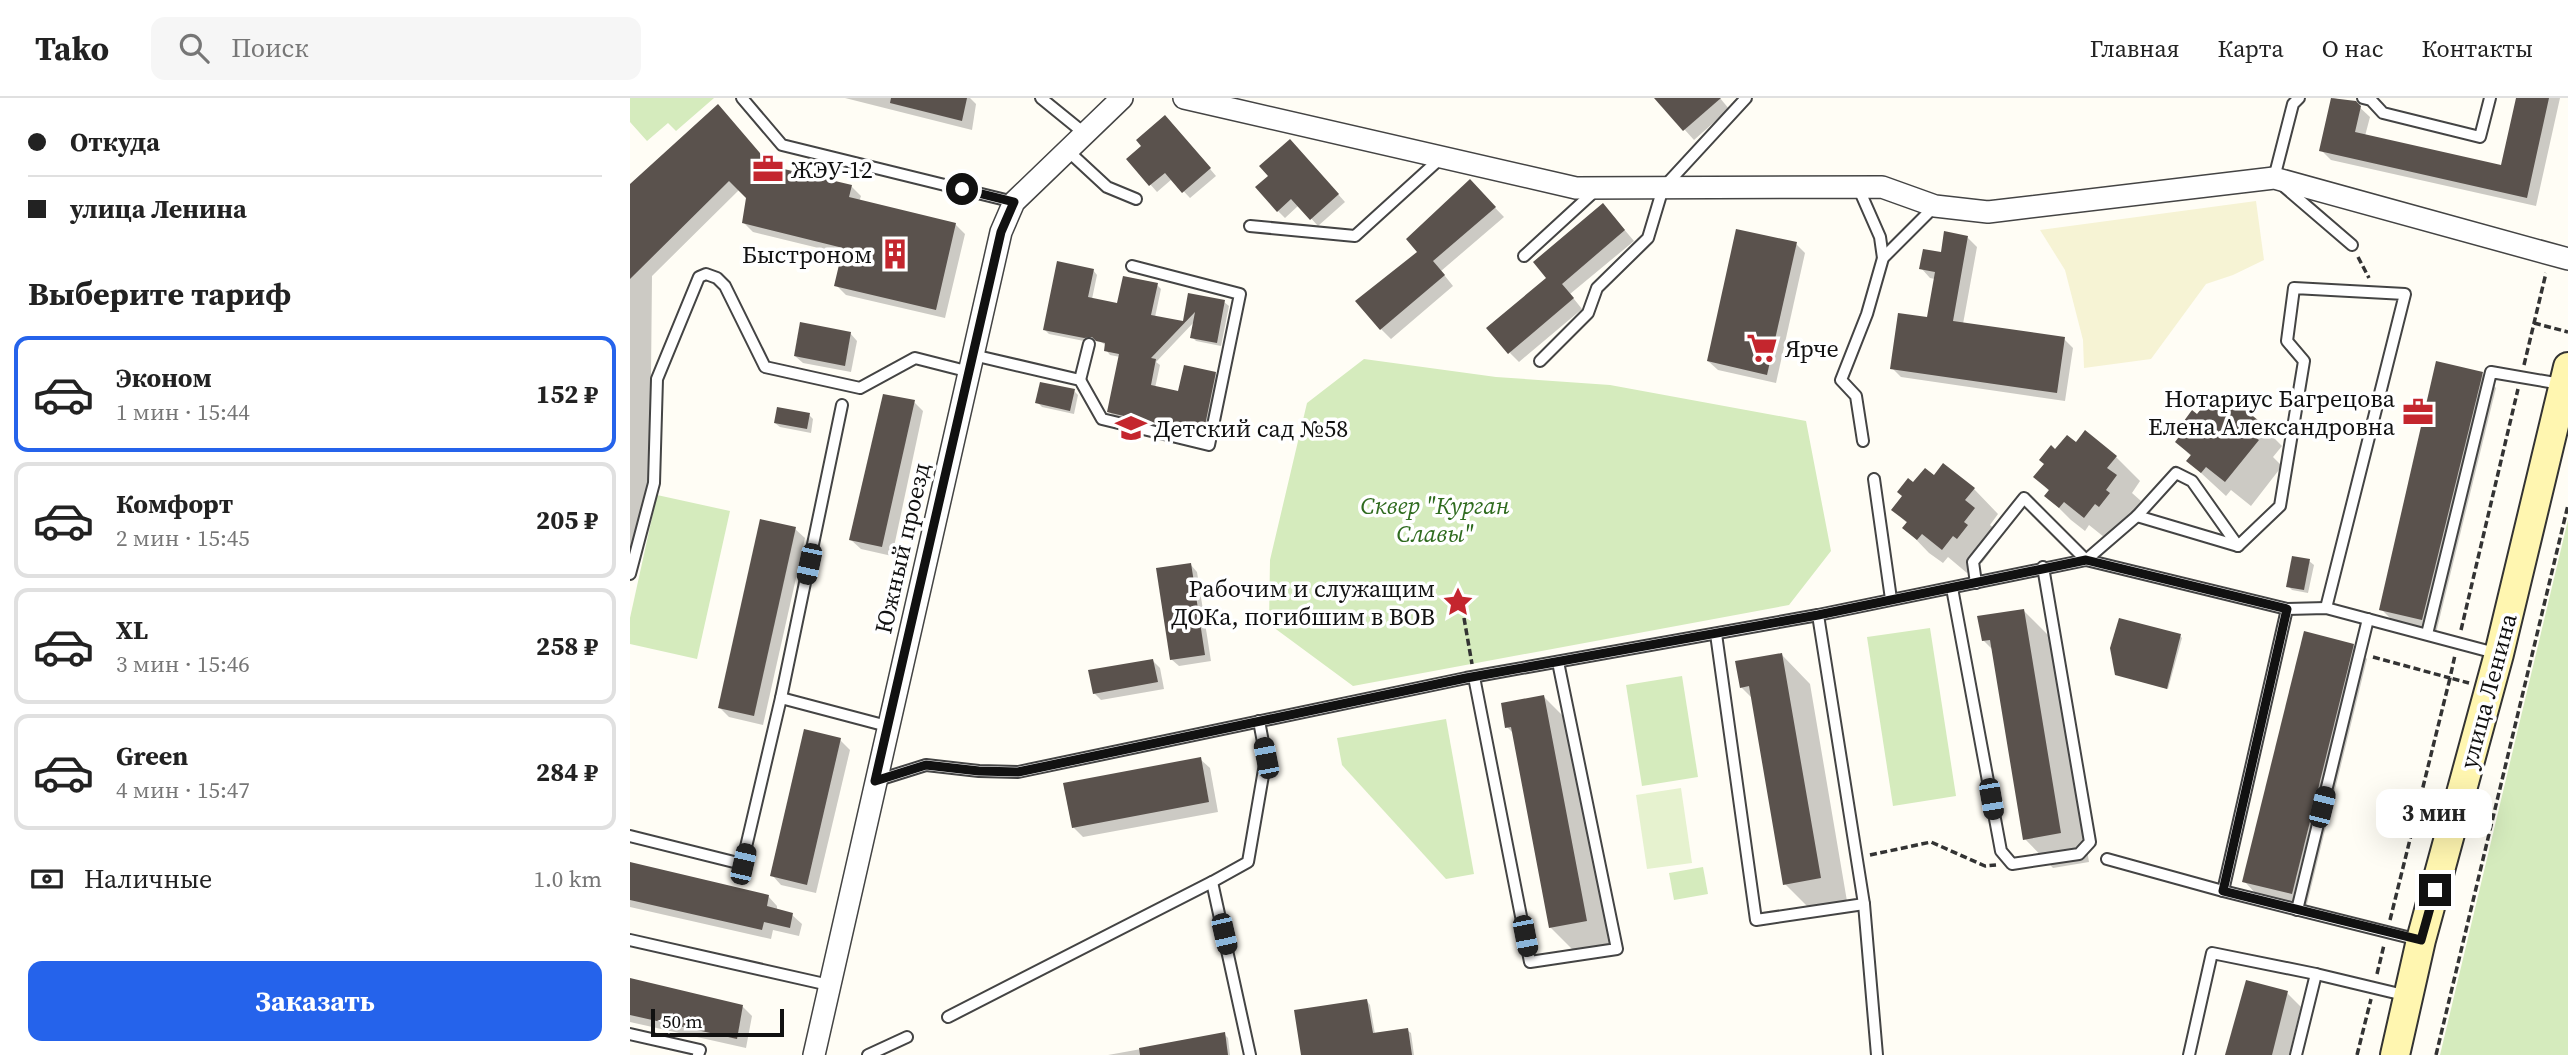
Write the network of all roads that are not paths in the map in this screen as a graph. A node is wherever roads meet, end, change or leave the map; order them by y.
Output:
1 (742, 98) edge
2 (1041, 98) edge
3 (1122, 98) edge
4 (1184, 98) edge
5 (1746, 98) edge
6 (2298, 98) edge
7 (2363, 98) edge
8 (2490, 98) edge
9 (1084, 133) junction
10 (1067, 150) junction
11 (1442, 157) junction
12 (2274, 178) junction
13 (1858, 187) junction
14 (1662, 188) junction
15 (1598, 189) junction
16 (1136, 199) dead end
17 (1014, 202) junction
18 (1935, 206) junction
19 (1250, 226) dead end
20 (2352, 245) road end
21 (1524, 256) dead end
22 (2559, 257) edge
23 (1883, 258) junction
24 (1132, 266) dead end
25 (1088, 344) dead end
26 (1540, 361) dead end
27 (971, 364) junction
28 (2566, 376) edge
29 (1080, 380) junction
30 (842, 405) dead end
31 (1863, 441) dead end
32 (1874, 479) dead end
33 (2137, 516) junction
34 (2238, 546) junction
35 (2086, 560) junction
36 (2043, 567) junction
37 (630, 574) edge
38 (1976, 583) junction
39 (1952, 588) junction
40 (1891, 599) junction
41 (2326, 608) junction
42 (2287, 609) junction
43 (1818, 615) junction
44 (2368, 619) junction
45 (1716, 634) junction
46 (2427, 635) junction
47 (2499, 654) junction
48 (1558, 662) junction
49 (1474, 677) junction
50 (781, 698) junction
51 (1259, 722) junction
52 (887, 726) junction
53 (875, 781) junction
54 (630, 836) edge
55 (2107, 859) dead end
56 (1212, 882) junction
57 (2223, 891) junction
58 (1864, 904) junction
59 (2297, 910) junction
60 (630, 940) edge
61 (2421, 940) junction
62 (2315, 974) junction
63 (829, 985) junction
64 (2408, 996) junction
65 (948, 1017) dead end
66 (630, 1034) edge
67 (906, 1037) dead end
68 (698, 1055) edge
69 (814, 1055) edge
70 (868, 1055) edge
71 (1250, 1055) edge
72 (1877, 1055) edge
73 (2189, 1055) edge
74 (2296, 1055) edge
75 (2395, 1055) edge

1 - 17 lane
2 - 9 lane
3 - 9 street, Южный проезд
4 - 11 street
5 - 14 lane
6 - 12 lane
7 - 8 lane
9 - 10 street, Южный проезд
10 - 16 lane
10 - 17 street, Южный проезд
11 - 15 street
11 - 19 lane
12 - 18 street
12 - 20 lane
12 - 22 street
13 - 14 street
13 - 18 street
13 - 23 lane
14 - 15 street
14 - 26 lane
15 - 21 lane
17 - 27 street, Южный проезд
18 - 23 lane
23 - 31 lane
24 - 29 lane
25 - 29 lane
27 - 29 lane
27 - 37 lane
27 - 52 street, Южный проезд
28 - 46 lane
28 - 47 street, улица Ленина
30 - 50 lane
32 - 40 lane
33 - 34 lane
33 - 34 lane
33 - 35 lane
34 - 41 lane
35 - 36 lane
35 - 38 lane
35 - 42 lane
36 - 38 lane
36 - 39 lane
38 - 39 lane
39 - 40 lane
40 - 43 lane
41 - 42 lane
41 - 44 lane
42 - 57 lane
43 - 45 lane
43 - 58 lane
44 - 46 lane
44 - 59 lane
45 - 48 lane
45 - 58 lane
46 - 47 lane
47 - 61 street, улица Ленина
48 - 49 lane
48 - 49 lane
49 - 51 lane
50 - 52 lane
50 - 54 lane
51 - 53 lane
51 - 56 lane
52 - 53 street, Южный проезд
53 - 63 street, Южный проезд
55 - 57 lane
56 - 65 lane
56 - 71 lane
57 - 59 lane
58 - 72 lane
59 - 61 lane
60 - 63 lane
61 - 64 street, улица Ленина
62 - 64 lane
62 - 73 lane
62 - 74 lane
63 - 69 street, Южный проезд
64 - 75 street, улица Ленина
66 - 68 lane
67 - 70 lane

